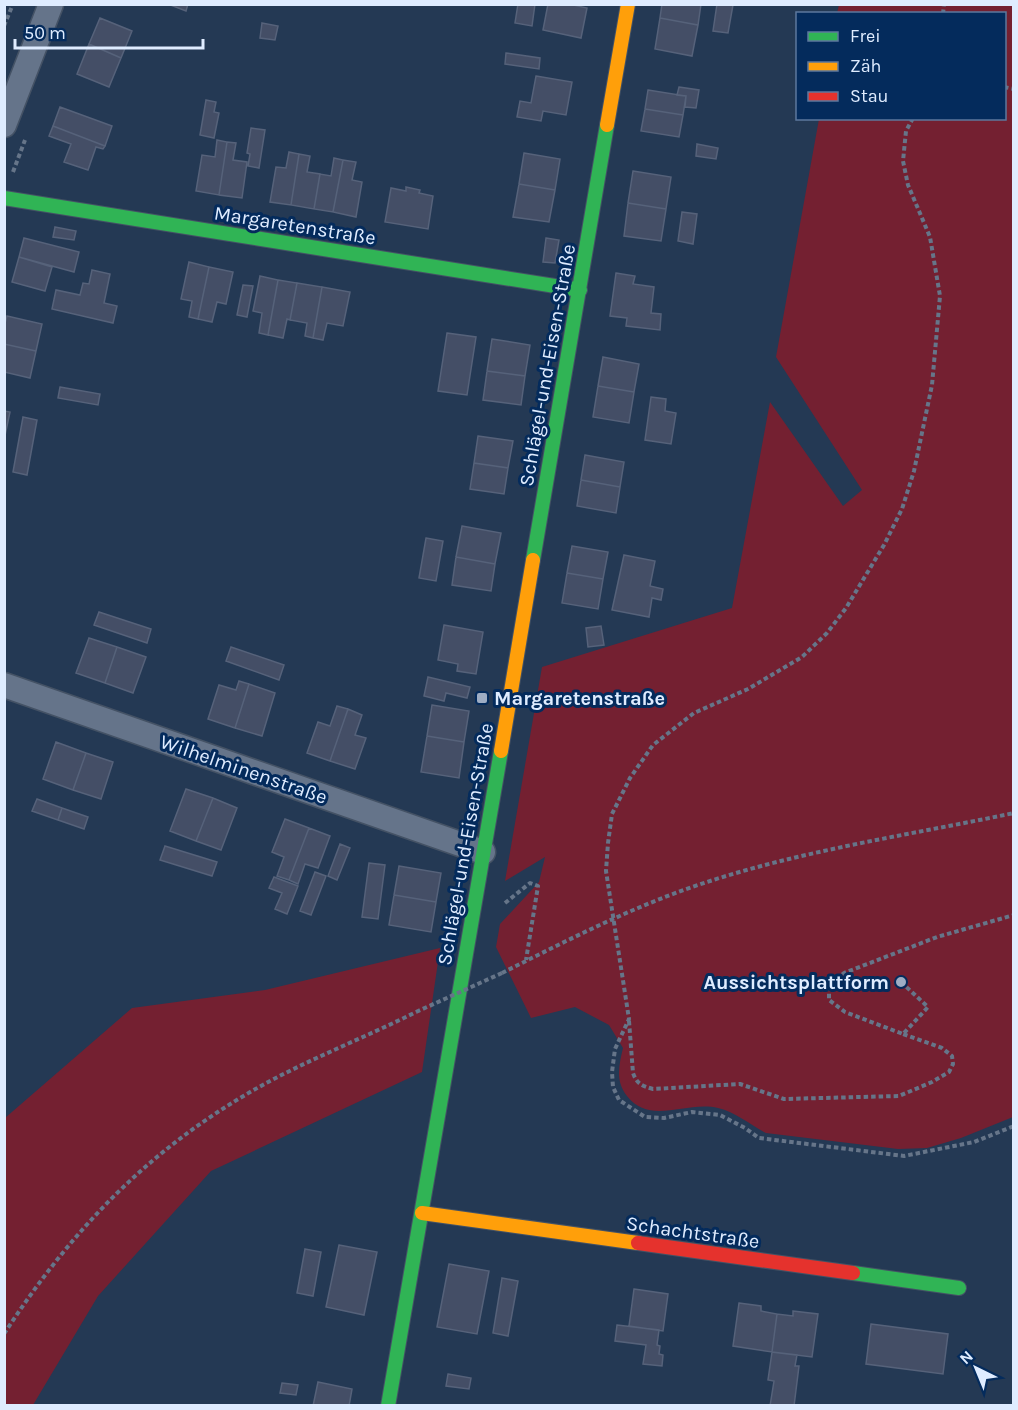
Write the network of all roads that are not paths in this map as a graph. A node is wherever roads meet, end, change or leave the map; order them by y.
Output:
1 (51, 4) edge
2 (628, 4) edge
3 (4, 125) edge
4 (4, 198) edge
5 (580, 290) junction
6 (4, 685) edge
7 (483, 852) junction
8 (422, 1214) junction
9 (959, 1288) dead end
10 (387, 1406) edge

1 - 3 street
2 - 5 street, Schlägel-und-Eisen-Straße
4 - 5 street, Margaretenstraße
5 - 7 street, Schlägel-und-Eisen-Straße
6 - 7 street, Wilhelminenstraße
7 - 8 street, Schlägel-und-Eisen-Straße
8 - 9 street, Schachtstraße
8 - 10 street, Schlägel-und-Eisen-Straße

